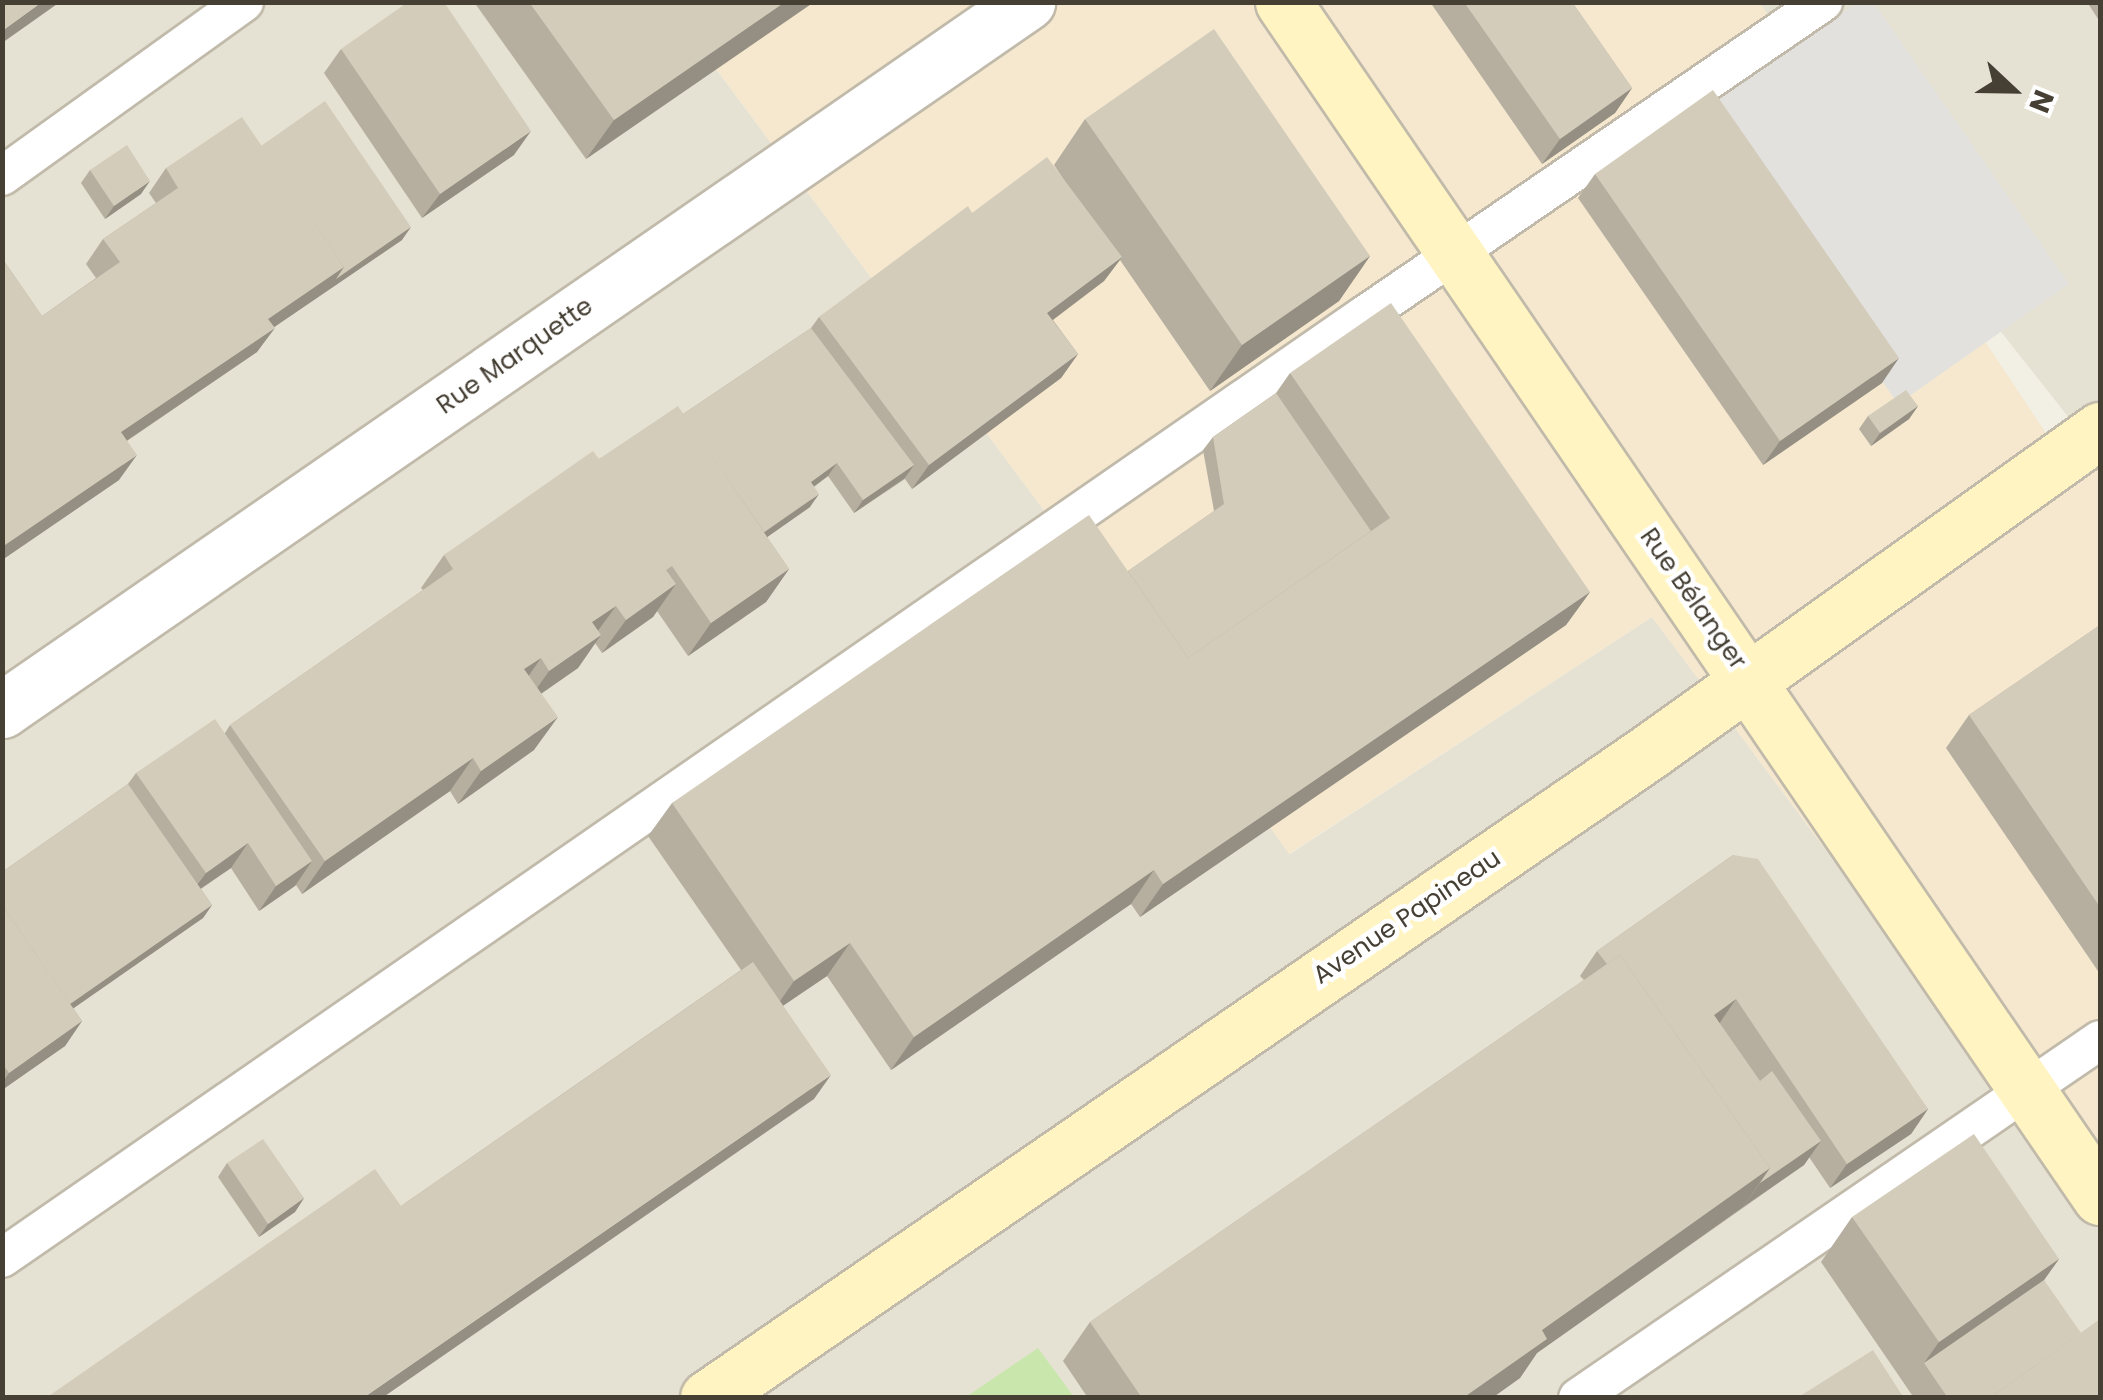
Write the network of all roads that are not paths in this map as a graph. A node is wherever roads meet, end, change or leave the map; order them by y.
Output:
1 (244, 2) edge
2 (1027, 2) edge
3 (1282, 2) edge
4 (1824, 2) edge
5 (2, 176) edge
6 (1454, 254) junction
7 (2100, 430) edge
8 (1749, 678) junction
9 (2, 710) edge
10 (2100, 1040) edge
11 (2027, 1089) junction
12 (2100, 1197) edge
13 (2, 1258) edge
14 (708, 1398) edge
15 (1578, 1398) edge

1 - 5 lane
2 - 9 street, Rue Marquette
3 - 6 main road, Rue Bélanger
4 - 6 lane
6 - 8 main road, Rue Bélanger
6 - 13 lane
7 - 8 main road, Avenue Papineau
8 - 11 main road, Rue Bélanger
8 - 14 main road, Avenue Papineau
10 - 11 lane
11 - 12 main road, Rue Bélanger
11 - 15 lane

